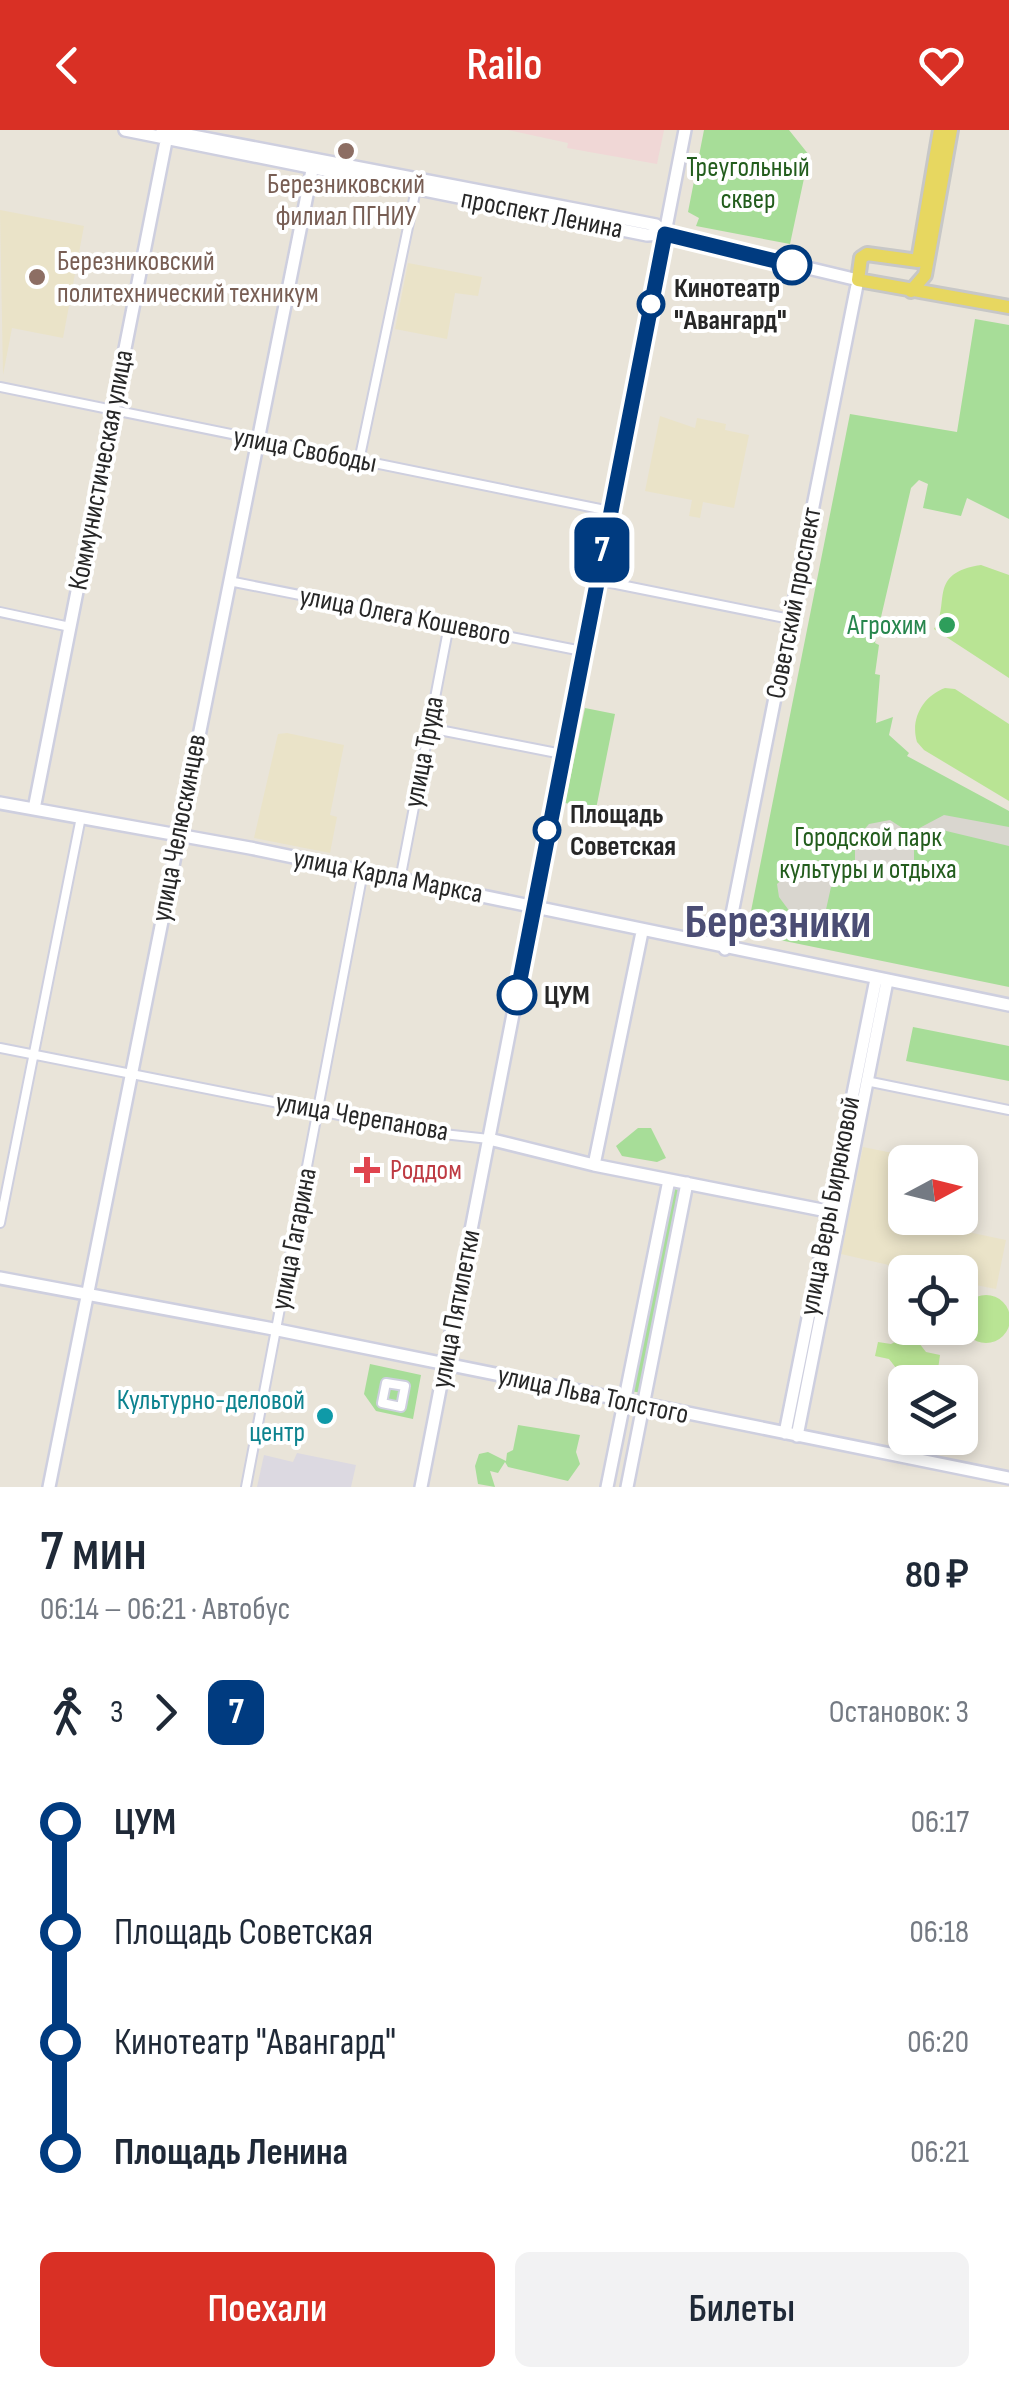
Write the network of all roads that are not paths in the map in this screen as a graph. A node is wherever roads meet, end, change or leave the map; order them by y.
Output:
1 (125, 130) edge
2 (685, 130) edge
3 (940, 130) edge
4 (951, 130) edge
5 (166, 134) edge
6 (312, 170) junction
7 (416, 189) junction
8 (665, 234) junction
9 (861, 258) junction
10 (918, 260) junction
11 (822, 270) junction
12 (925, 275) junction
13 (858, 280) junction
14 (911, 291) junction
15 (936, 293) junction
16 (1009, 307) edge
17 (0, 387) edge
18 (113, 412) junction
19 (256, 440) junction
20 (359, 461) junction
21 (610, 512) junction
22 (228, 580) junction
23 (596, 580) junction
24 (0, 612) edge
25 (790, 619) junction
26 (449, 625) junction
27 (70, 627) junction
28 (582, 651) junction
29 (429, 728) junction
30 (562, 754) junction
31 (0, 803) edge
32 (34, 809) junction
33 (81, 817) junction
34 (178, 835) junction
35 (363, 872) junction
36 (400, 880) junction
37 (533, 908) junction
38 (642, 932) junction
39 (724, 949) junction
40 (882, 980) junction
41 (1009, 1005) edge
42 (0, 1048) edge
43 (34, 1054) junction
44 (131, 1074) junction
45 (861, 1080) junction
46 (1009, 1110) edge
47 (317, 1111) junction
48 (489, 1139) junction
49 (594, 1165) junction
50 (668, 1180) junction
51 (687, 1184) junction
52 (835, 1212) junction
53 (0, 1223) edge
54 (0, 1278) edge
55 (87, 1296) junction
56 (276, 1330) junction
57 (445, 1364) junction
58 (624, 1402) junction
59 (643, 1406) junction
60 (791, 1434) junction
61 (1009, 1478) edge
62 (49, 1487) edge
63 (246, 1487) edge
64 (421, 1487) edge
65 (606, 1487) edge
66 (627, 1487) edge

1 - 5 main road, проспект Ленина
2 - 8 main road, улица Пятилетки
3 - 10 main road
4 - 12 main road
5 - 6 main road, проспект Ленина
5 - 8 main road, проспект Ленина
5 - 18 main road, Коммунистическая улица
6 - 7 main road, проспект Ленина
6 - 19 main road, улица Челюскинцев
7 - 8 main road, проспект Ленина
7 - 20 street
8 - 11 main road, проспект Ленина
8 - 21 main road, улица Пятилетки
9 - 10 main road
9 - 11 main road
9 - 13 main road, Советский проспект
10 - 12 main road
11 - 13 main road, проспект Ленина
12 - 14 main road
12 - 15 main road
13 - 14 main road, проспект Ленина
13 - 25 main road, Советский проспект
14 - 15 main road, проспект Ленина
15 - 16 main road, проспект Ленина
17 - 18 street, улица Свободы
18 - 19 street, улица Свободы
18 - 27 main road, Коммунистическая улица
19 - 20 street, улица Свободы
19 - 22 main road, улица Челюскинцев
20 - 21 street, улица Свободы
21 - 23 main road, улица Пятилетки
22 - 26 street, улица Олега Кошевого
22 - 34 main road, улица Челюскинцев
23 - 25 street
23 - 28 main road, улица Пятилетки
24 - 27 street
25 - 39 main road, Советский проспект
26 - 28 street, улица Олега Кошевого
26 - 29 street, улица Труда
27 - 32 main road, Коммунистическая улица
28 - 30 main road, улица Пятилетки
29 - 30 street
29 - 36 street, улица Труда
30 - 37 main road, улица Пятилетки
31 - 32 main road, улица Карла Маркса
32 - 33 main road, улица Карла Маркса
33 - 34 main road, улица Карла Маркса
33 - 43 street
34 - 35 main road, улица Карла Маркса
34 - 44 main road, улица Челюскинцев
35 - 36 main road, улица Карла Маркса
35 - 47 street, улица Гагарина
36 - 37 main road, улица Карла Маркса
37 - 38 main road, улица Карла Маркса
37 - 48 main road, улица Пятилетки
38 - 39 main road, улица Карла Маркса
38 - 49 main road
39 - 40 main road, улица Карла Маркса
40 - 41 main road, улица Карла Маркса
40 - 45 main road, улица Веры Бирюковой
42 - 43 street, улица Черепанова
43 - 44 street, улица Черепанова
43 - 53 street
44 - 47 street, улица Черепанова
44 - 55 main road, улица Челюскинцев
45 - 46 street
45 - 52 main road, улица Веры Бирюковой
47 - 48 street, улица Черепанова
47 - 56 street, улица Гагарина
48 - 49 main road, улица Черепанова
48 - 57 main road, улица Пятилетки
49 - 50 main road, улица Черепанова
50 - 51 main road, улица Черепанова
50 - 58 main road
51 - 52 main road, улица Черепанова
51 - 59 main road
52 - 60 main road, улица Веры Бирюковой
54 - 55 main road, улица Льва Толстого
55 - 56 main road, улица Льва Толстого
55 - 62 main road, улица Челюскинцев
56 - 57 main road, улица Льва Толстого
56 - 63 street, улица Гагарина
57 - 58 main road, улица Льва Толстого
57 - 64 main road, улица Пятилетки
58 - 59 main road, улица Льва Толстого
58 - 65 main road
59 - 60 main road, улица Льва Толстого
59 - 66 main road
60 - 61 main road, улица Льва Толстого

